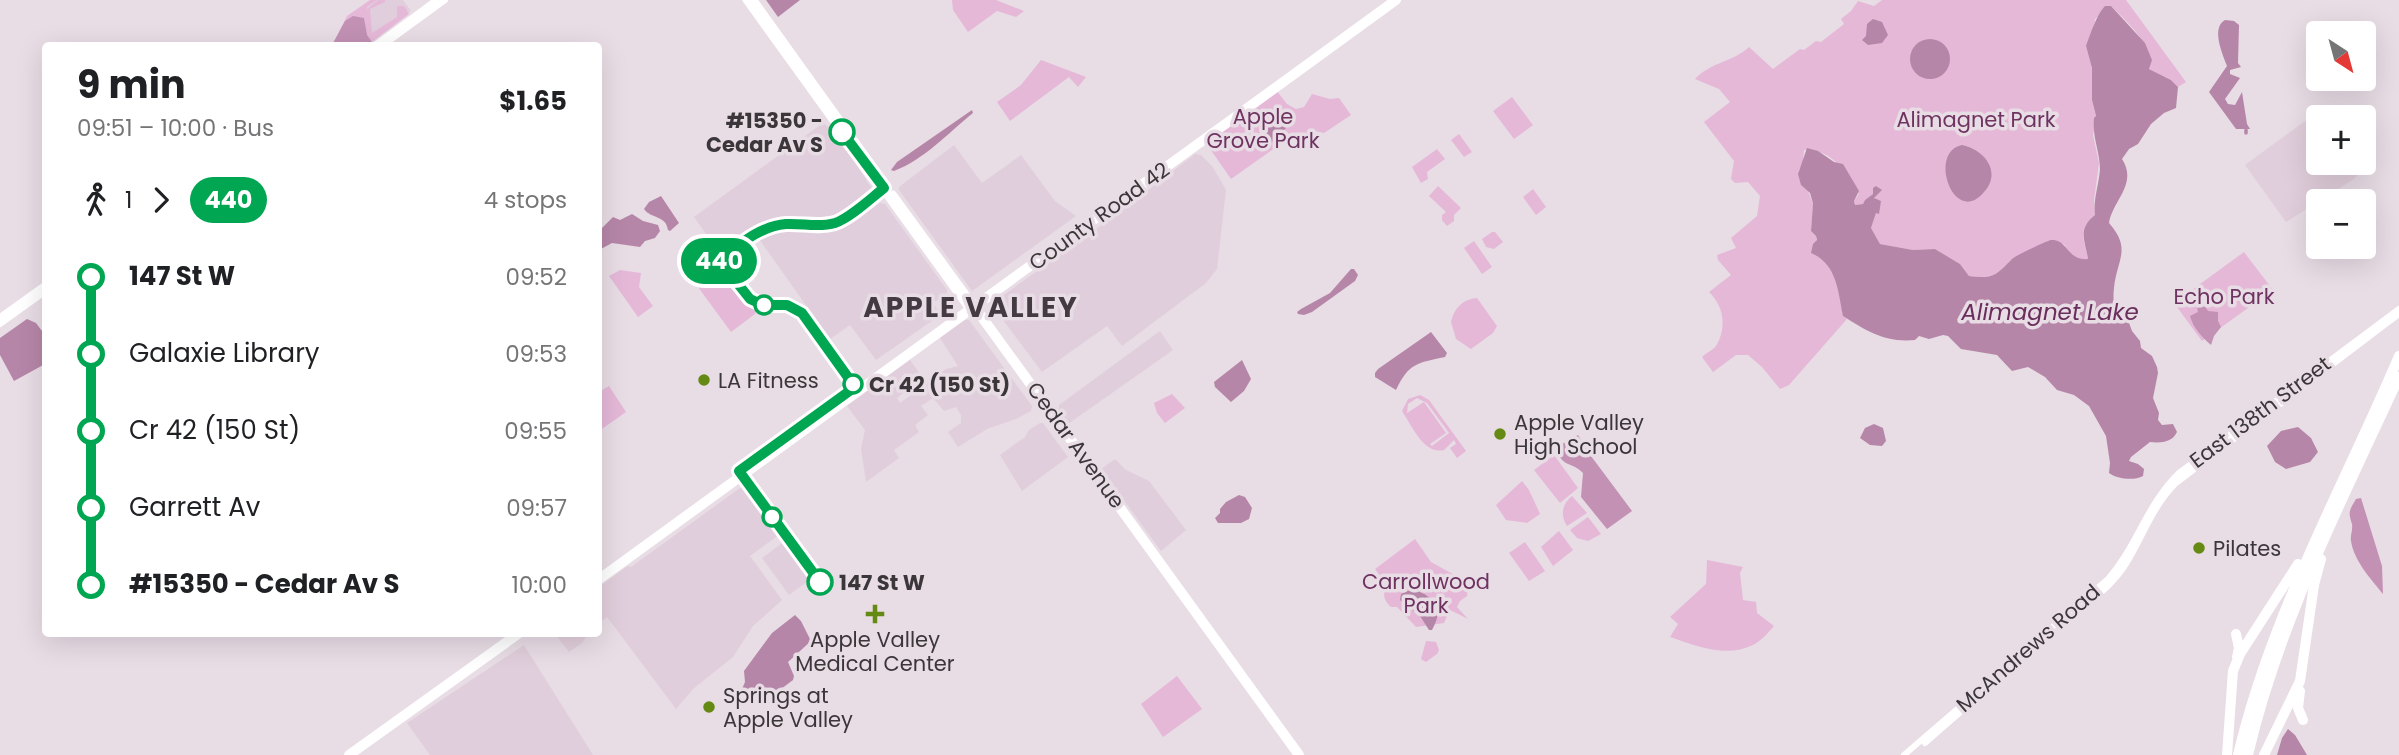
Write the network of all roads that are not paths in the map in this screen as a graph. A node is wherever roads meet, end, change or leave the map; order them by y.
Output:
1 (436, 0) edge
2 (445, 0) edge
3 (746, 0) edge
4 (754, 0) edge
5 (1388, 0) edge
6 (1396, 0) edge
7 (379, 42) edge
8 (387, 42) edge
9 (807, 78) junction
10 (42, 287) edge
11 (42, 293) edge
12 (970, 305) junction
13 (2399, 309) edge
14 (2399, 314) edge
15 (0, 317) edge
16 (0, 324) edge
17 (2399, 356) edge
18 (2399, 377) edge
19 (2342, 503) junction
20 (2326, 514) junction
21 (2140, 532) junction
22 (602, 571) edge
23 (602, 577) edge
24 (2261, 622) junction
25 (513, 637) edge
26 (522, 637) edge
27 (2272, 656) junction
28 (2233, 671) junction
29 (2300, 681) junction
30 (1243, 682) junction
31 (2262, 686) junction
32 (2293, 714) dead end
33 (2303, 720) dead end
34 (2275, 730) junction
35 (349, 755) edge
36 (360, 755) edge
37 (1291, 755) edge
38 (1299, 755) edge
39 (1904, 755) edge
40 (1910, 755) edge
41 (2227, 755) edge
42 (2238, 755) edge
43 (2248, 755) edge
44 (2264, 755) edge

1 - 7 main road
2 - 8 main road
3 - 9 main road
4 - 9 main road, Cedar Avenue
5 - 12 highway, County Road 42
6 - 12 highway, County Road 42
9 - 12 main road, Cedar Avenue
9 - 12 main road, Cedar Avenue
10 - 15 main road
11 - 16 main road
12 - 22 highway, County Road 42
12 - 23 highway, County Road 42
12 - 30 highway, Cedar Avenue
12 - 30 highway, Cedar Avenue
13 - 21 main road, East 138th Street
14 - 21 main road, East 138th Street
17 - 20 highway
18 - 19 highway
19 - 27 highway
19 - 29 highway
20 - 24 highway
20 - 27 highway
21 - 39 main road, McAndrews Road
21 - 40 main road, McAndrews Road
24 - 28 highway
24 - 28 highway
25 - 35 highway
26 - 36 highway
27 - 31 highway
28 - 41 highway
29 - 33 highway
29 - 34 highway
30 - 37 highway, Cedar Avenue
30 - 38 highway
31 - 42 highway
31 - 43 highway
32 - 34 highway
34 - 44 highway

